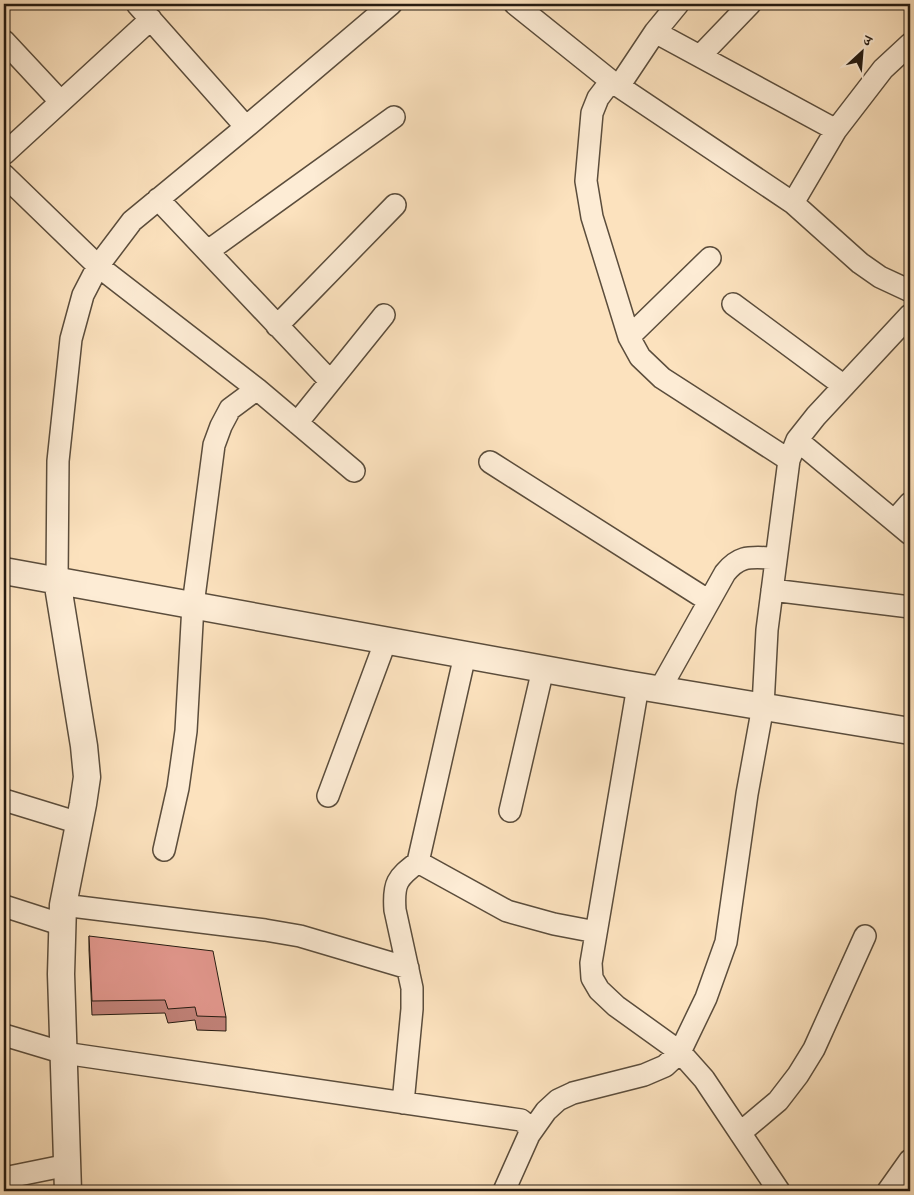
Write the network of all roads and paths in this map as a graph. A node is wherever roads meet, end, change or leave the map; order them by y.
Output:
1 (391, 4) edge
2 (515, 4) edge
3 (678, 4) edge
4 (750, 4) edge
5 (144, 11) edge
6 (655, 32) junction
7 (4, 41) edge
8 (910, 44) edge
9 (700, 56) junction
10 (615, 84) junction
11 (60, 101) junction
12 (394, 117) dead end
13 (246, 127) junction
14 (836, 130) junction
15 (4, 154) edge
16 (4, 175) edge
17 (158, 199) junction
18 (793, 203) junction
19 (395, 205) dead end
20 (208, 251) junction
21 (710, 258) dead end
22 (98, 266) junction
23 (910, 291) edge
24 (733, 304) dead end
25 (384, 315) dead end
26 (910, 315) edge
27 (277, 326) junction
28 (629, 337) junction
29 (330, 381) junction
30 (844, 386) junction
31 (257, 389) junction
32 (297, 423) junction
33 (797, 440) junction
34 (789, 460) junction
35 (490, 462) dead end
36 (354, 471) dead end
37 (910, 502) edge
38 (903, 527) edge
39 (776, 558) junction
40 (4, 571) edge
41 (57, 580) junction
42 (772, 590) junction
43 (709, 601) junction
44 (193, 605) junction
45 (910, 607) edge
46 (386, 640) junction
47 (465, 655) junction
48 (544, 668) junction
49 (649, 688) junction
50 (763, 706) junction
51 (910, 731) edge
52 (328, 796) dead end
53 (4, 800) edge
54 (510, 811) dead end
55 (79, 823) junction
56 (164, 850) dead end
57 (418, 862) junction
58 (4, 906) edge
59 (63, 915) junction
60 (596, 932) junction
61 (865, 936) dead end
62 (408, 968) junction
63 (4, 1035) edge
64 (680, 1052) junction
65 (64, 1053) junction
66 (403, 1103) junction
67 (740, 1133) junction
68 (529, 1135) junction
69 (910, 1160) edge
70 (68, 1165) junction
71 (4, 1178) edge
72 (68, 1191) edge
73 (504, 1191) edge
74 (779, 1191) edge
75 (888, 1191) edge

1 - 13 street
2 - 10 street
3 - 6 street
4 - 9 street
5 - 11 street
5 - 13 street
6 - 9 street
6 - 10 street
7 - 11 street
8 - 14 street
9 - 14 street
10 - 18 street
10 - 28 street
11 - 15 street
12 - 20 street
13 - 17 street
14 - 18 street
16 - 22 street
17 - 20 street
17 - 22 street
18 - 23 street
19 - 27 street
20 - 27 street
21 - 28 street
22 - 31 street
22 - 41 street
24 - 30 street
25 - 29 street
26 - 30 street
27 - 29 street
28 - 34 street
29 - 32 street
30 - 33 street
31 - 32 street
31 - 44 street
32 - 36 street
33 - 34 street
33 - 38 street
34 - 39 street
35 - 43 street
37 - 38 street
39 - 42 street
39 - 43 street
40 - 41 street
41 - 44 street
41 - 55 street
42 - 45 street
42 - 50 street
43 - 49 street
44 - 46 street
44 - 56 street
46 - 47 street
46 - 52 street
47 - 48 street
47 - 57 street
48 - 49 street
48 - 54 street
49 - 50 street
49 - 60 street
50 - 51 street
50 - 64 street
53 - 55 street
55 - 59 street
57 - 60 street
57 - 62 street
58 - 59 street
59 - 62 street
59 - 65 street
60 - 64 street
61 - 67 street
62 - 66 street
63 - 65 street
64 - 67 street
64 - 68 street
65 - 66 street
65 - 70 street
66 - 68 street
67 - 74 street
68 - 73 street
69 - 75 street
70 - 71 street
70 - 72 street

